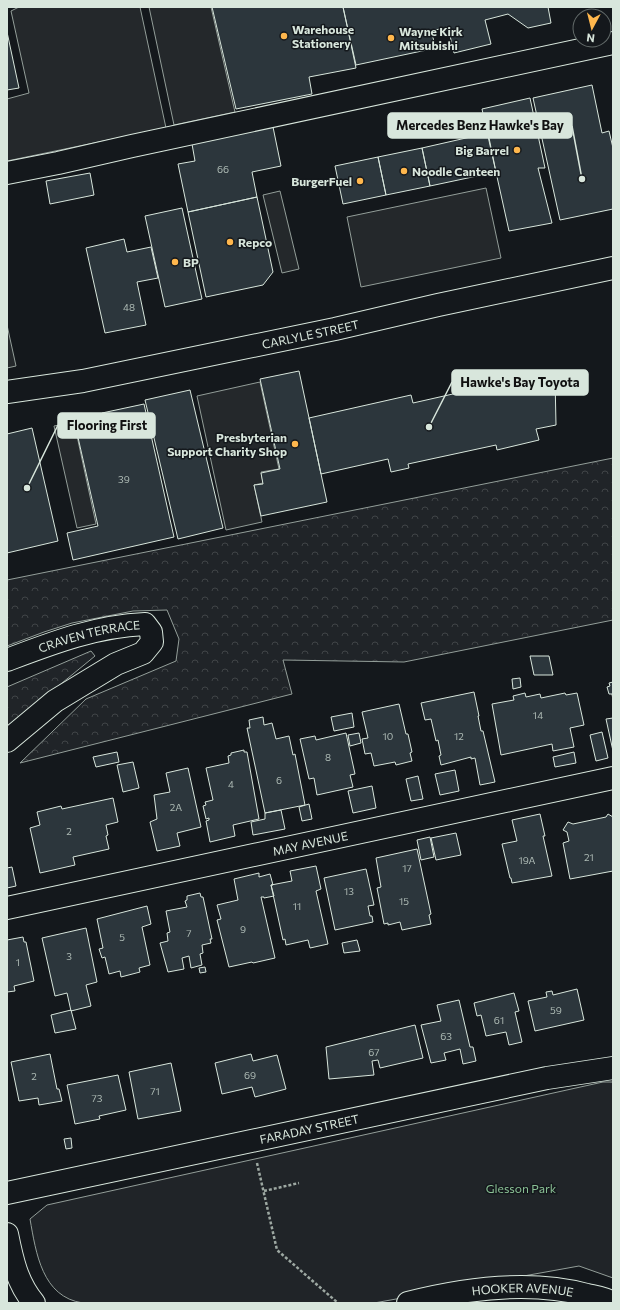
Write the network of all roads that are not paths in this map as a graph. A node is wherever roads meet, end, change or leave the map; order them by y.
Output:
1 (613, 43) edge
2 (11, 177) edge
3 (613, 268) edge
4 (7, 392) edge
5 (7, 660) edge
6 (7, 741) edge
7 (613, 778) edge
8 (7, 908) edge
9 (613, 1068) edge
10 (7, 1193) edge
11 (7, 1234) edge
12 (34, 1303) edge
13 (408, 1303) edge
14 (613, 1303) edge

1 - 2 street
3 - 4 street, CARLYLE STREET
5 - 6 street, CRAVEN TERRACE
7 - 8 street, MAY AVENUE
9 - 10 street, FARADAY STREET
11 - 12 street
13 - 14 street, HOOKER AVENUE

